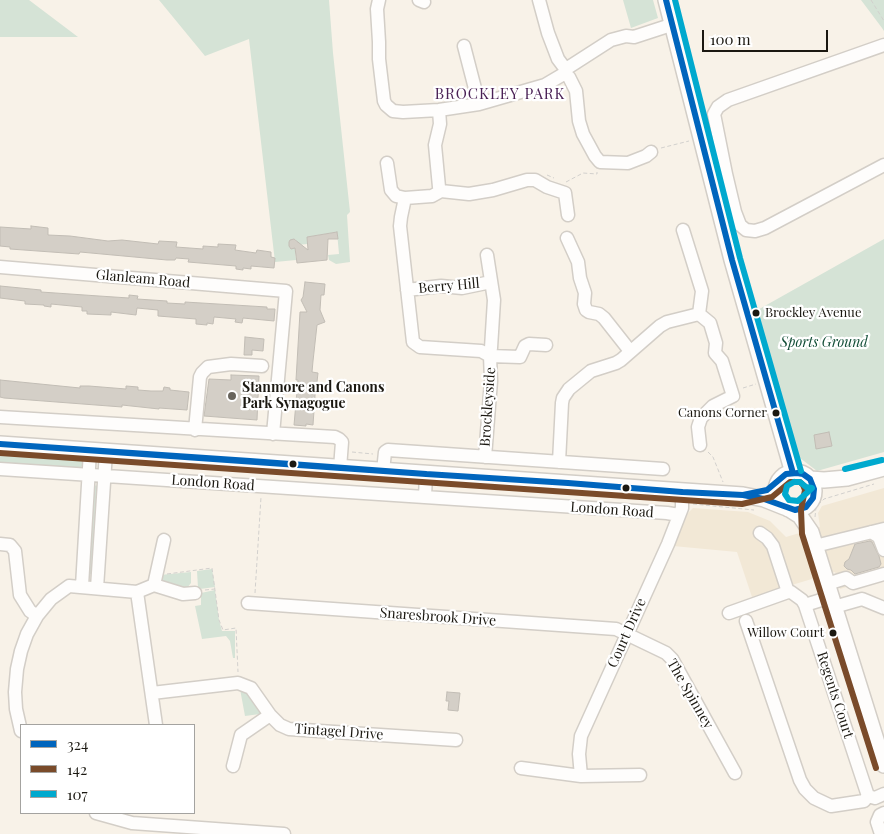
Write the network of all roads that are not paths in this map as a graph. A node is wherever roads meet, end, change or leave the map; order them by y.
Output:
1 (379, 0) edge
2 (539, 0) edge
3 (666, 0) edge
4 (674, 24) junction
5 (884, 45) edge
6 (464, 46) dead end
7 (567, 72) junction
8 (479, 104) junction
9 (439, 110) junction
10 (651, 152) road end
11 (387, 163) dead end
12 (884, 165) edge
13 (718, 175) junction
14 (441, 191) junction
15 (406, 198) junction
16 (568, 215) dead end
17 (568, 238) dead end
18 (673, 243) dead end
19 (487, 254) dead end
20 (0, 267) edge
21 (491, 281) junction
22 (407, 290) junction
23 (699, 314) junction
24 (546, 345) dead end
25 (630, 351) junction
26 (489, 355) junction
27 (262, 366) dead end
28 (0, 417) edge
29 (195, 430) junction
30 (273, 434) junction
31 (0, 444) edge
32 (700, 445) road end
33 (90, 451) junction
34 (106, 452) junction
35 (485, 457) junction
36 (559, 462) junction
37 (0, 468) edge
38 (340, 468) junction
39 (884, 468) edge
40 (383, 471) junction
41 (793, 472) junction
42 (89, 474) junction
43 (426, 474) junction
44 (104, 475) junction
45 (848, 478) junction
46 (810, 479) junction
47 (779, 482) junction
48 (652, 489) junction
49 (682, 492) junction
50 (742, 495) junction
51 (425, 497) junction
52 (812, 499) junction
53 (786, 508) junction
54 (679, 515) junction
55 (878, 530) edge
56 (760, 533) dead end
57 (813, 539) junction
58 (164, 540) dead end
59 (0, 544) edge
60 (884, 550) edge
61 (884, 567) edge
62 (874, 576) edge
63 (155, 579) junction
64 (82, 586) junction
65 (97, 588) junction
66 (137, 592) junction
67 (788, 592) junction
68 (195, 593) dead end
69 (831, 596) junction
70 (251, 604) road end
71 (805, 605) junction
72 (884, 608) edge
73 (729, 613) dead end
74 (37, 616) junction
75 (746, 621) dead end
76 (627, 634) junction
77 (152, 693) junction
78 (270, 715) junction
79 (156, 724) edge
80 (20, 727) edge
81 (456, 740) dead end
82 (884, 765) edge
83 (234, 766) dead end
84 (521, 768) dead end
85 (735, 773) dead end
86 (640, 775) dead end
87 (581, 776) junction
88 (884, 794) edge
89 (868, 796) junction
90 (99, 814) edge
91 (167, 814) edge
92 (884, 814) edge
93 (169, 830) edge
94 (280, 834) edge
95 (284, 834) edge
96 (881, 834) edge

1 - 9 street
2 - 7 street
3 - 4 main road
4 - 7 street
4 - 13 main road
5 - 13 street
6 - 8 street
7 - 8 street
7 - 10 street
8 - 9 street
9 - 14 street
11 - 15 street
12 - 13 street
13 - 41 main road
14 - 15 street
14 - 16 street
15 - 22 street, Berry Hill
17 - 25 street
18 - 23 street
19 - 21 street
20 - 30 street, Glanleam Road
21 - 22 street, Berry Hill
21 - 26 street
22 - 26 street, Berry Hill
23 - 25 street
23 - 32 street
24 - 26 street, Brockleyside
25 - 36 street
26 - 35 street, Brockleyside
27 - 29 street
28 - 29 street
29 - 30 street
30 - 38 street
31 - 33 main road, London Road
33 - 34 main road, London Road
33 - 42 street
34 - 38 main road, London Road
34 - 44 street
35 - 36 street, London Road
35 - 40 street, London Road
36 - 48 street, London Road
37 - 42 street, London Road
38 - 40 main road, London Road
39 - 45 main road
40 - 43 main road, London Road
41 - 46 main road
41 - 47 main road
42 - 44 street, London Road
42 - 64 street
43 - 48 main road, London Road
43 - 51 street
44 - 51 street, London Road
44 - 65 street
45 - 46 main road
45 - 52 main road
46 - 52 main road
47 - 50 main road, London Road
47 - 53 main road
48 - 49 main road, London Road
49 - 50 main road, London Road
49 - 54 street, Court Drive
50 - 53 main road, London Road
51 - 54 street, London Road
52 - 53 main road
52 - 57 main road
53 - 57 main road
54 - 76 street, Court Drive
55 - 57 street
55 - 60 street
56 - 67 street
57 - 69 main road
58 - 63 street
59 - 74 street
61 - 62 street
62 - 69 street
63 - 66 street
63 - 68 street
64 - 65 street
64 - 74 street
65 - 66 street
66 - 77 street
67 - 71 street
67 - 73 street
69 - 71 street
69 - 72 street
69 - 82 main road
70 - 76 street, Snaresbrook Drive
71 - 89 street, Regents Court
74 - 80 street
75 - 89 street
76 - 85 street, The Spinney
76 - 87 street, Court Drive
77 - 78 street, Tintagel Drive
77 - 79 street
78 - 81 street, Tintagel Drive
78 - 83 street
84 - 87 street
86 - 87 street
88 - 89 street
90 - 93 street
91 - 93 street
92 - 96 street
93 - 94 street
94 - 95 street

